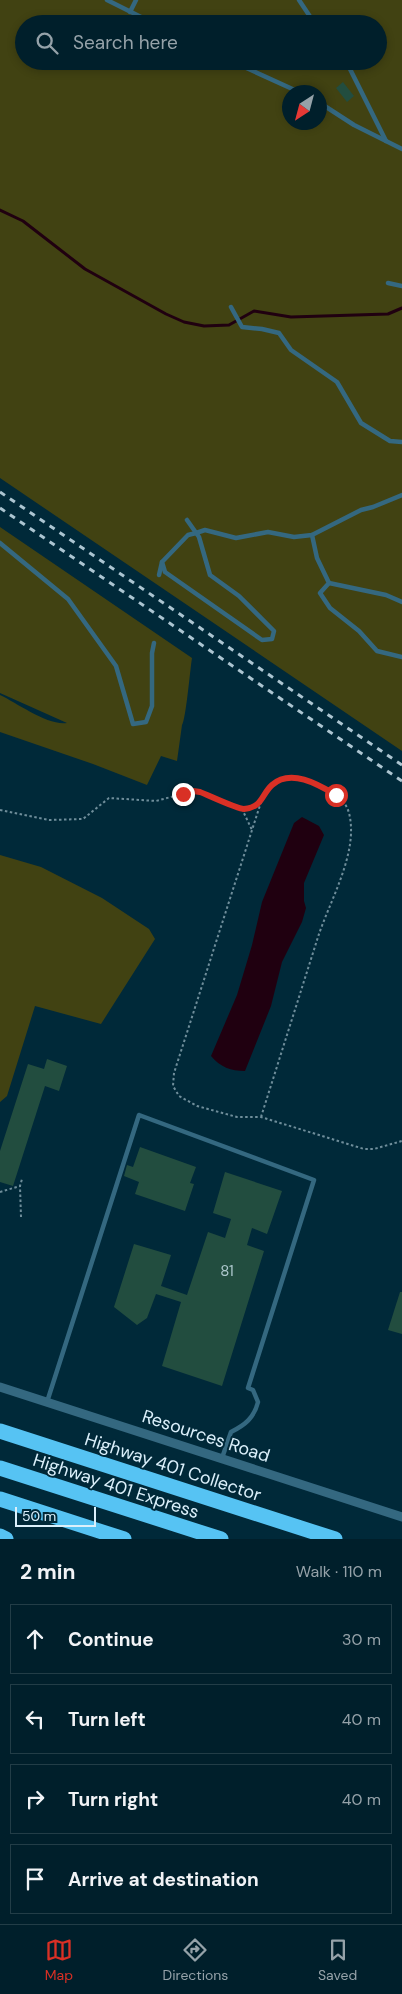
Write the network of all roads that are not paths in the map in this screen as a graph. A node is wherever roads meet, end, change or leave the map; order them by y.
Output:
1 (107, 0) edge
2 (136, 0) edge
3 (299, 0) edge
4 (130, 12) junction
5 (136, 15) edge
6 (309, 15) edge
7 (251, 70) edge
8 (350, 70) edge
9 (284, 85) edge
10 (327, 108) edge
11 (386, 141) junction
12 (402, 149) edge
13 (388, 283) dead end
14 (402, 286) edge
15 (231, 308) dead end
16 (402, 442) edge
17 (402, 495) edge
18 (187, 520) dead end
19 (196, 533) junction
20 (312, 536) junction
21 (0, 543) edge
22 (162, 562) junction
23 (159, 575) dead end
24 (330, 583) junction
25 (402, 602) edge
26 (154, 643) dead end
27 (402, 657) edge
28 (0, 1387) edge
29 (47, 1402) junction
30 (0, 1431) edge
31 (222, 1458) junction
32 (0, 1468) edge
33 (0, 1499) edge
34 (402, 1517) edge
35 (0, 1536) edge
36 (6, 1539) edge
37 (124, 1539) edge
38 (221, 1539) edge
39 (335, 1539) edge

1 - 4 lane
2 - 4 lane
3 - 6 lane
4 - 5 lane
7 - 9 lane
8 - 11 lane
10 - 11 lane
11 - 12 lane
13 - 14 lane
15 - 16 lane
17 - 20 lane
18 - 19 lane
19 - 20 lane
19 - 22 lane
19 - 22 lane
20 - 24 lane
21 - 26 lane
22 - 23 lane
24 - 25 lane
24 - 27 lane
28 - 29 street, Resources Road
29 - 31 street, Resources Road
29 - 31 lane
30 - 39 highway, Highway 401 Collector
31 - 34 street, Resources Road
32 - 38 highway, Highway 401 Express
33 - 37 highway
35 - 36 highway

